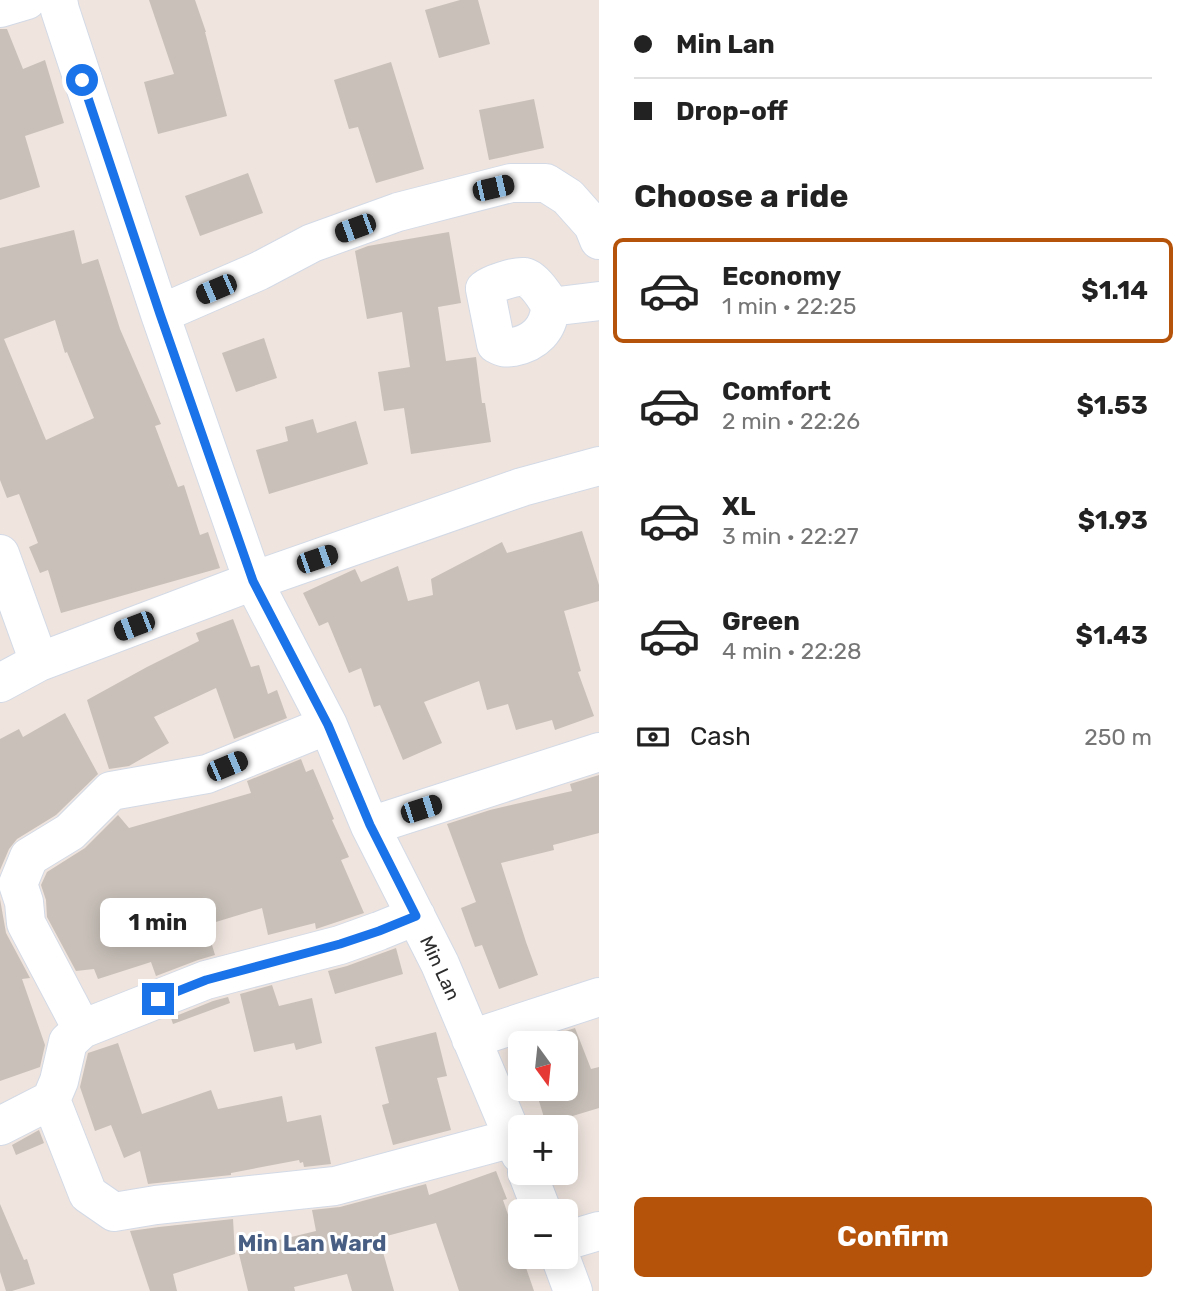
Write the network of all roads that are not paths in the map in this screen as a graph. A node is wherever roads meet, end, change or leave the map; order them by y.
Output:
1 (58, 3) edge
2 (0, 8) edge
3 (599, 240) edge
4 (599, 301) edge
5 (550, 307) dead end
6 (160, 314) junction
7 (599, 466) edge
8 (0, 554) edge
9 (253, 581) junction
10 (39, 662) junction
11 (0, 683) edge
12 (328, 725) junction
13 (599, 752) edge
14 (370, 825) junction
15 (416, 916) junction
16 (599, 997) edge
17 (82, 1029) junction
18 (471, 1039) junction
19 (51, 1100) junction
20 (0, 1126) edge
21 (508, 1127) edge
22 (508, 1157) edge
23 (599, 1231) edge
24 (578, 1237) edge
25 (565, 1269) edge
26 (573, 1291) edge

1 - 2 street
1 - 6 street, Min Lan
3 - 6 street
4 - 5 street
6 - 9 street, Min Lan
7 - 9 street
8 - 10 street
9 - 10 street
9 - 12 street, Min Lan
10 - 11 street
12 - 14 street, Min Lan
12 - 17 street
13 - 14 street
14 - 15 street, Min Lan
15 - 17 street
15 - 18 street, Min Lan
16 - 18 street
17 - 19 street
18 - 21 street, Min Lan
19 - 20 street
19 - 22 street
23 - 24 street
25 - 26 street

